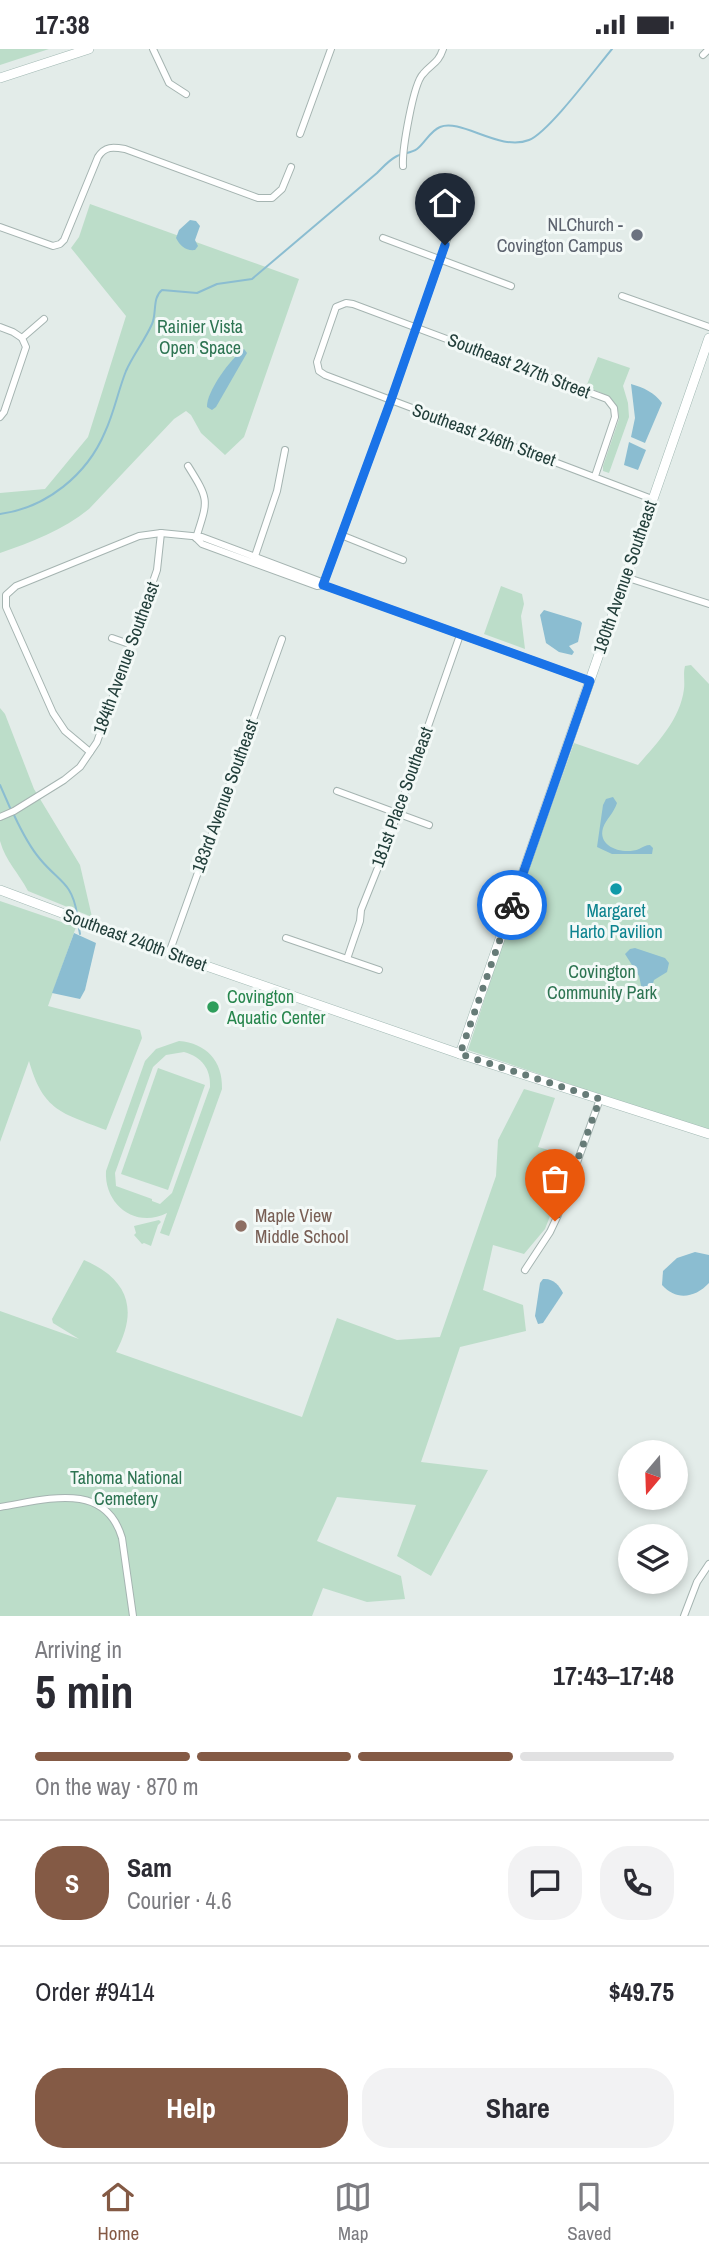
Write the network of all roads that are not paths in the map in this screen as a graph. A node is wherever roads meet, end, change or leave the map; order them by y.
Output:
1 (89, 49) edge
2 (153, 49) edge
3 (331, 49) edge
4 (443, 49) edge
5 (709, 49) edge
6 (703, 55) dead end
7 (0, 78) edge
8 (186, 94) dead end
9 (300, 134) dead end
10 (404, 166) dead end
11 (291, 167) dead end
12 (0, 227) edge
13 (450, 231) dead end
14 (383, 238) dead end
15 (440, 259) junction
16 (511, 286) dead end
17 (622, 296) dead end
18 (44, 319) dead end
19 (0, 327) edge
20 (416, 327) junction
21 (709, 327) edge
22 (23, 338) junction
23 (709, 338) edge
24 (318, 367) joint
25 (391, 400) junction
26 (0, 417) edge
27 (285, 450) dead end
28 (188, 466) dead end
29 (595, 476) junction
30 (652, 499) junction
31 (161, 534) junction
32 (341, 535) junction
33 (196, 538) junction
34 (403, 559) dead end
35 (253, 560) junction
36 (625, 577) junction
37 (323, 585) junction
38 (709, 604) edge
39 (460, 635) junction
40 (112, 638) dead end
41 (282, 639) dead end
42 (132, 645) junction
43 (590, 681) junction
44 (90, 752) junction
45 (337, 791) dead end
46 (397, 813) junction
47 (0, 817) edge
48 (429, 825) dead end
49 (0, 890) edge
50 (286, 938) dead end
51 (169, 953) junction
52 (347, 959) junction
53 (379, 970) dead end
54 (460, 1054) junction
55 (600, 1099) junction
56 (709, 1134) edge
57 (525, 1269) dead end
58 (0, 1507) edge
59 (709, 1564) edge
60 (133, 1616) edge
61 (684, 1616) edge

1 - 7 street
2 - 8 street
3 - 9 street
4 - 10 street
5 - 6 street
11 - 12 street
13 - 15 street
14 - 15 street
15 - 16 street
15 - 20 street
17 - 21 street
18 - 22 street
19 - 22 street
20 - 24 street, Southeast 247th Street
20 - 25 street
20 - 29 street, Southeast 247th Street
22 - 26 street
23 - 30 street, 180th Avenue Southeast
24 - 25 street, Southeast 246th Street
25 - 29 street, Southeast 246th Street
25 - 32 street
27 - 35 street
28 - 33 street
29 - 30 street, Southeast 246th Street
30 - 36 street, 180th Avenue Southeast
31 - 33 street
31 - 42 street, 184th Avenue Southeast
31 - 44 street
32 - 34 street
32 - 37 street
33 - 35 street
35 - 37 street
36 - 38 street
36 - 43 street, 180th Avenue Southeast
37 - 39 street
39 - 43 street
39 - 46 street, 181st Place Southeast
40 - 42 street
41 - 51 street, 183rd Avenue Southeast
42 - 44 street, 184th Avenue Southeast
43 - 54 street, 180th Avenue Southeast
44 - 47 street, 184th Avenue Southeast
45 - 46 street
46 - 48 street
46 - 52 street, 181st Place Southeast
49 - 51 street, Southeast 240th Street
50 - 52 street
51 - 54 street, Southeast 240th Street
52 - 53 street
54 - 55 street, Southeast 240th Street
55 - 56 street, Southeast 240th Street
55 - 57 street
58 - 60 street
59 - 61 street

